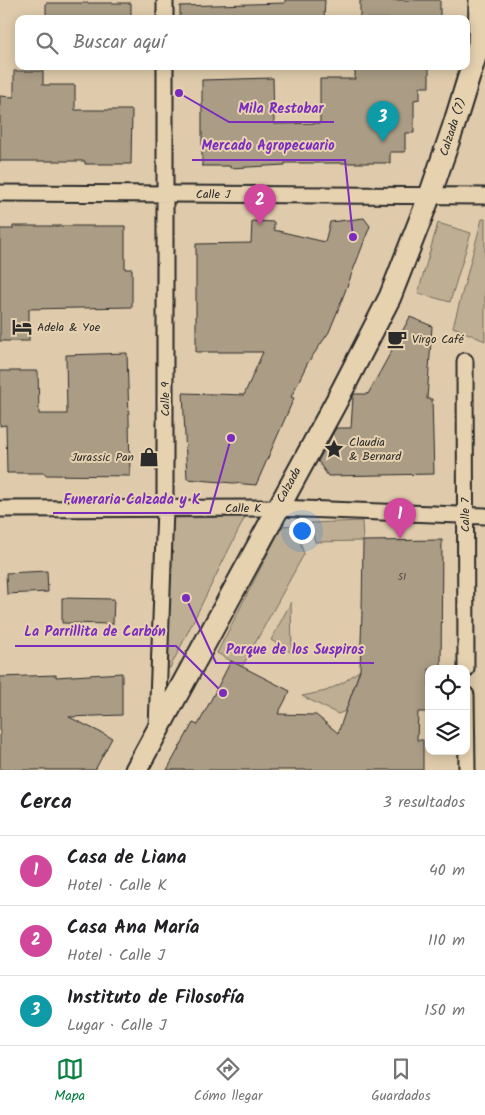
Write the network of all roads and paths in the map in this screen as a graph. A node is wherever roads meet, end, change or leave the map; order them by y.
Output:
1 (165, 0) edge
2 (480, 0) edge
3 (165, 15) edge
4 (165, 70) edge
5 (166, 193) junction
6 (0, 194) edge
7 (430, 195) junction
8 (485, 196) edge
9 (465, 361) dead end
10 (277, 508) junction
11 (0, 509) edge
12 (165, 509) junction
13 (465, 516) junction
14 (485, 516) edge
15 (466, 665) edge
16 (466, 710) edge
17 (156, 732) junction
18 (136, 770) edge
19 (467, 770) edge

1 - 3 street
2 - 7 main road, Calzada (7)
4 - 5 street, Calle 9
5 - 6 street, Calle J
5 - 7 street, Calle J
5 - 12 street, Calle 9
7 - 8 street, Calle J
7 - 10 main road, Calzada
9 - 13 street, Calle 7
10 - 12 street, Calle K
10 - 13 street, Calle K
10 - 17 main road, Calzada
11 - 12 street, Calle K
12 - 17 street, Calle 9
13 - 14 street, Calle K
13 - 15 street, Calle 7
16 - 19 street
17 - 18 main road, Calzada

